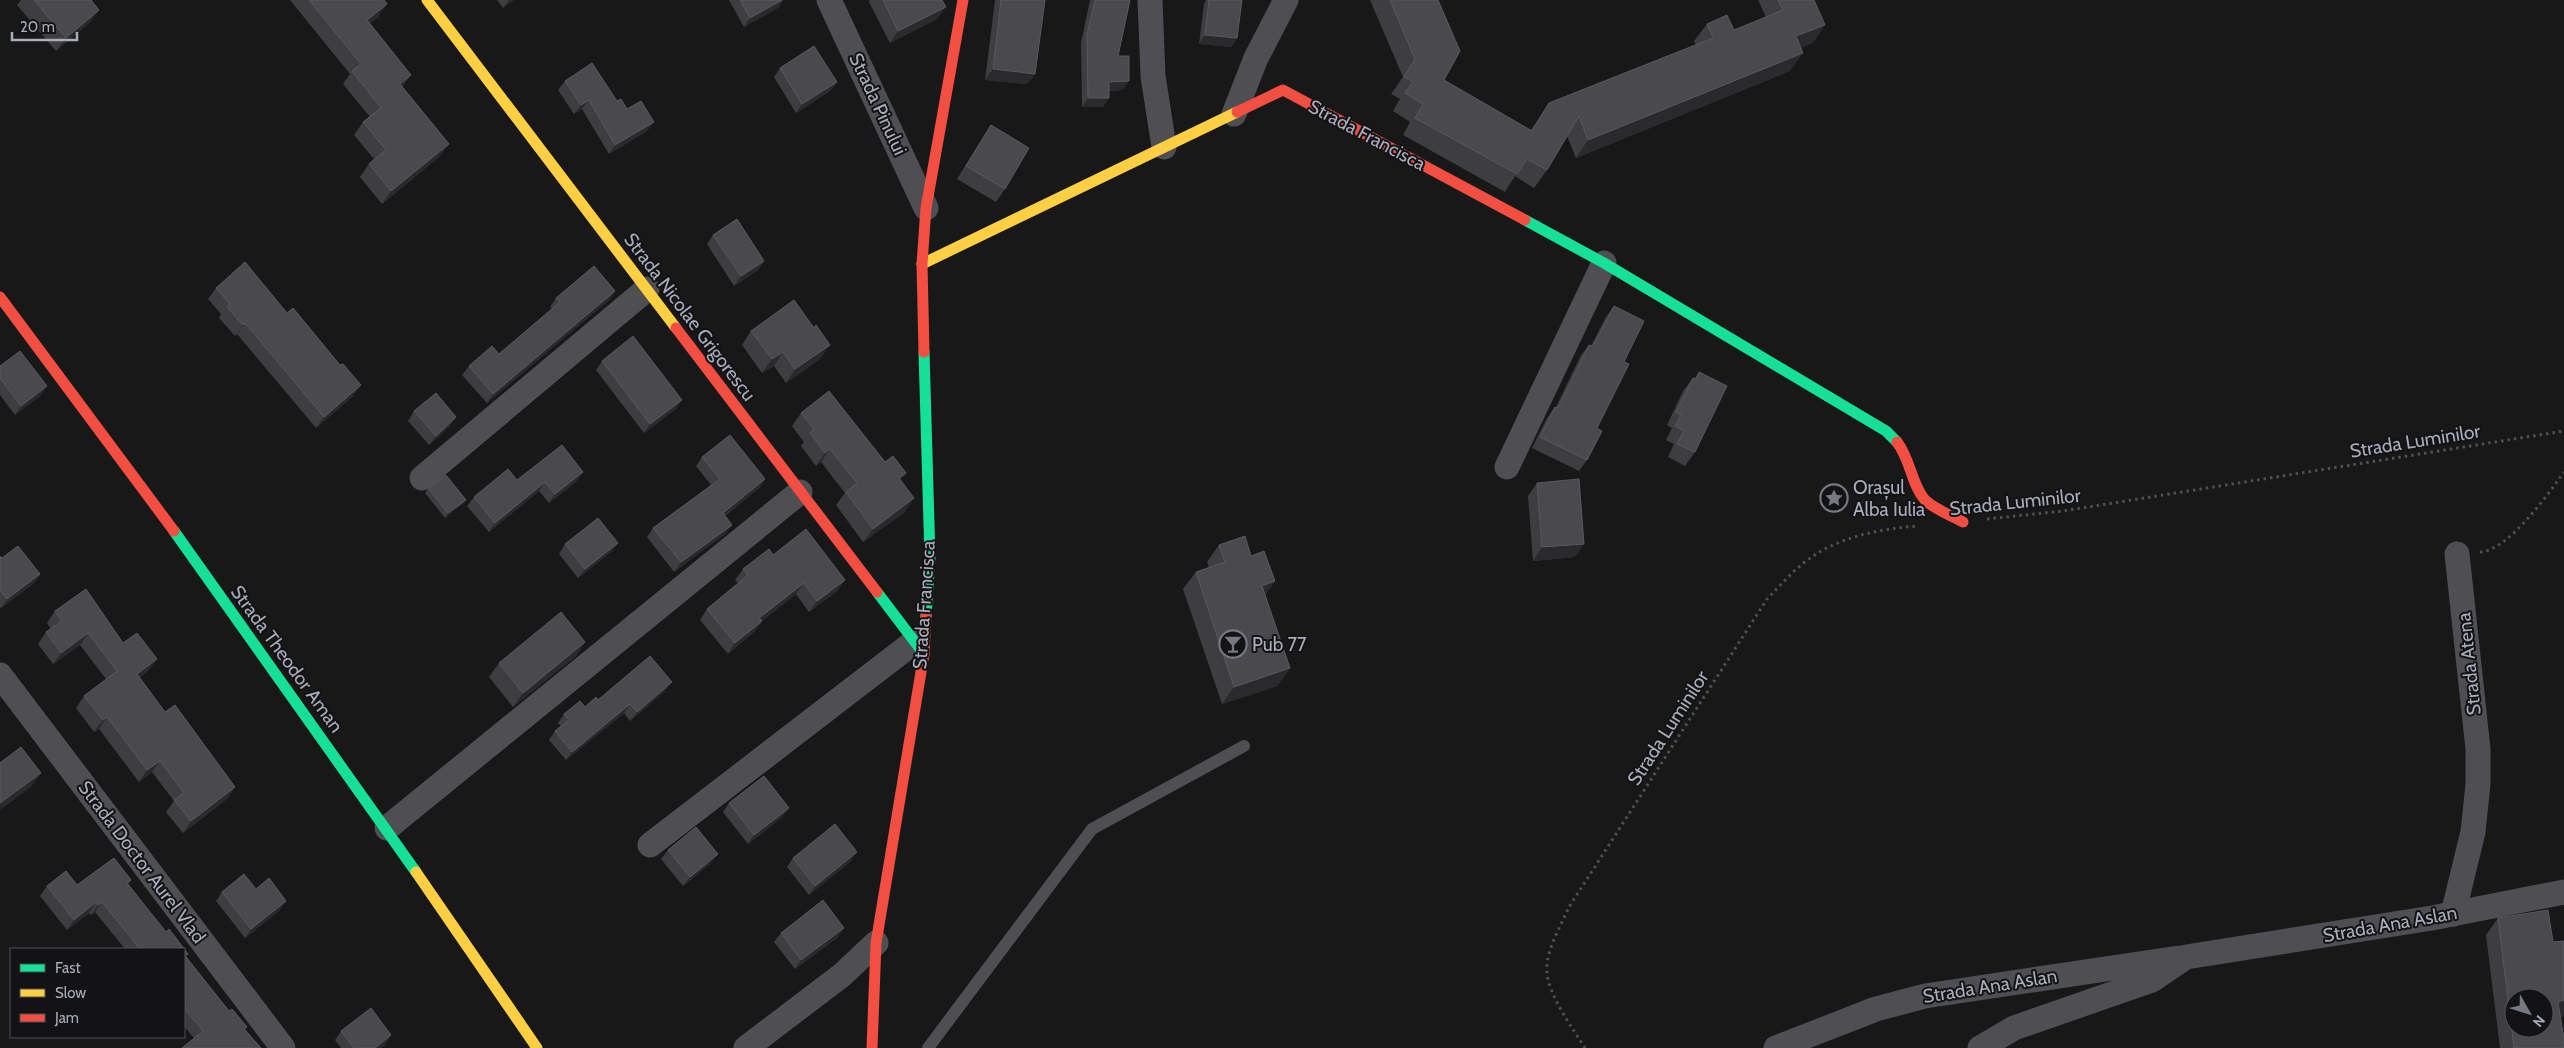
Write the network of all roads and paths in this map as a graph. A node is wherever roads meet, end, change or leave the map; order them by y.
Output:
1 (427, 0) edge
2 (829, 0) edge
3 (963, 0) edge
4 (1150, 0) edge
5 (1286, 0) edge
6 (1234, 114) junction
7 (1164, 147) junction
8 (926, 208) junction
9 (1604, 263) junction
10 (922, 264) junction
11 (647, 289) junction
12 (0, 297) edge
13 (2564, 431) edge
14 (1507, 467) dead end
15 (2564, 472) edge
16 (422, 478) dead end
17 (800, 492) junction
18 (1963, 522) joint
19 (1927, 525) dead end
20 (2457, 554) joint
21 (919, 648) junction
22 (0, 675) edge
23 (1244, 746) dead end
24 (387, 828) junction
25 (650, 845) dead end
26 (2564, 892) edge
27 (2453, 914) junction
28 (876, 943) junction
29 (2186, 957) junction
30 (1816, 1041) edge
31 (283, 1048) edge
32 (537, 1048) edge
33 (746, 1048) edge
34 (872, 1048) edge
35 (928, 1048) edge
36 (1585, 1048) edge
37 (1776, 1048) edge
38 (1980, 1048) edge

1 - 11 street, Strada Nicolae Grigorescu
2 - 8 street, Strada Pinului
3 - 8 street, Strada Francisca
4 - 7 street
5 - 6 street
6 - 7 street, Strada Francisca
6 - 9 street, Strada Francisca
7 - 10 street, Strada Francisca
8 - 10 street, Strada Francisca
9 - 14 street
9 - 18 street
10 - 21 street, Strada Francisca
11 - 16 street
11 - 17 street, Strada Nicolae Grigorescu
12 - 24 street, Strada Theodor Aman
13 - 18 path, Strada Luminilor
15 - 20 path
17 - 21 street, Strada Nicolae Grigorescu
17 - 24 street
19 - 36 path, Strada Luminilor
20 - 27 street, Strada Atena
21 - 25 street
21 - 28 street, Strada Francisca
22 - 31 street, Strada Doctor Aurel Vlad
23 - 35 lane
24 - 32 street, Strada Theodor Aman
26 - 27 street, Strada Ana Aslan
27 - 29 street, Strada Ana Aslan
28 - 33 street
28 - 34 street, Strada Francisca
29 - 30 street, Strada Ana Aslan
29 - 38 street, Strada Ana Aslan
30 - 37 street, Strada Ana Aslan

